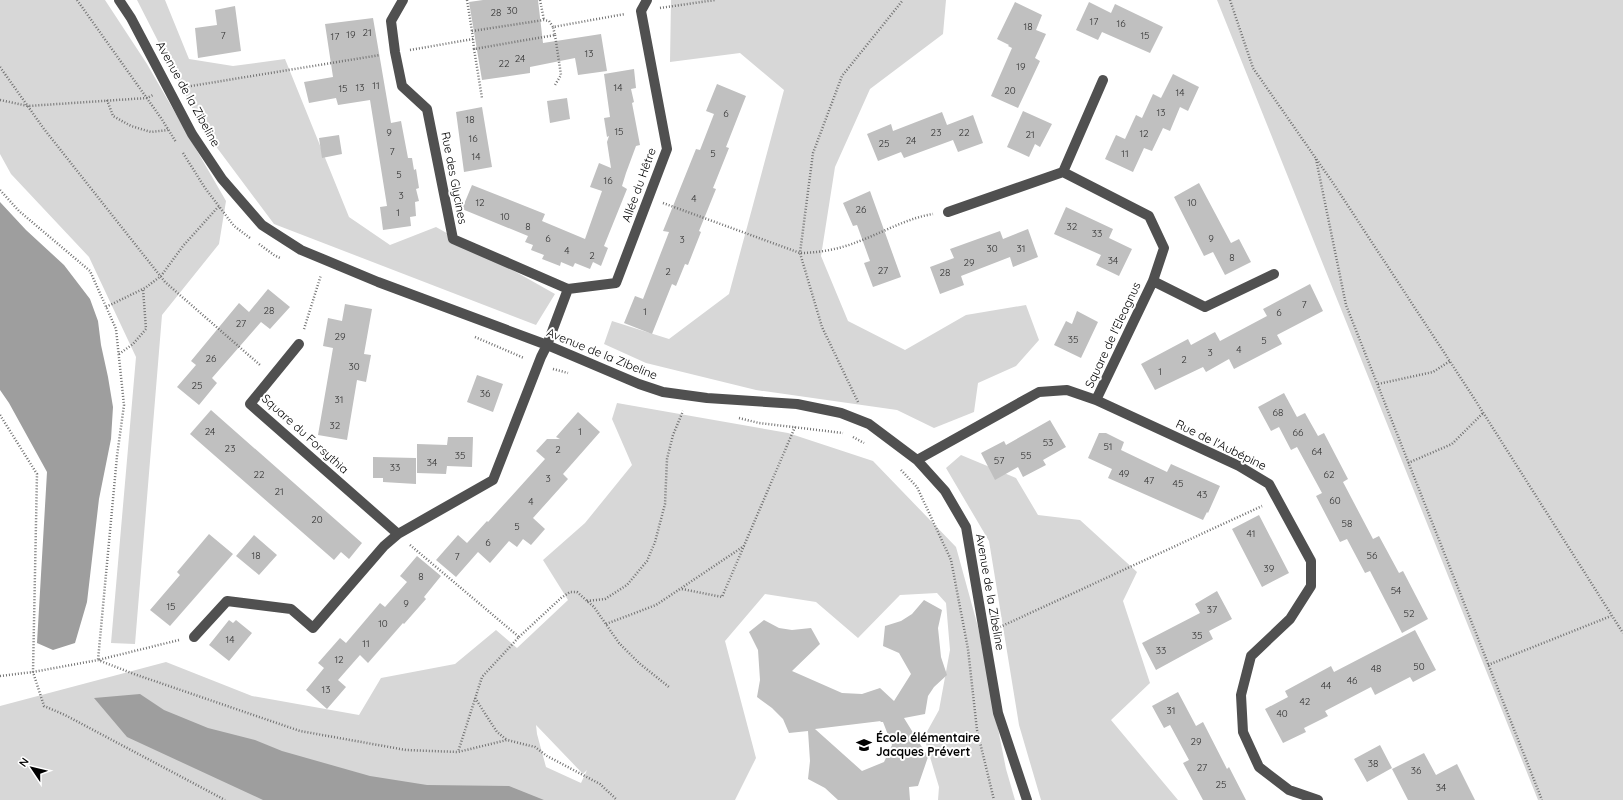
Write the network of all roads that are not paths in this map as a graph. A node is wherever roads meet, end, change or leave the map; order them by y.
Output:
1 (118, 0) edge
2 (403, 0) edge
3 (647, 0) edge
4 (1103, 80) dead end
5 (1063, 172) junction
6 (948, 212) road end
7 (1274, 274) dead end
8 (1153, 281) junction
9 (568, 289) junction
10 (299, 344) road end
11 (547, 345) junction
12 (1096, 400) junction
13 (917, 460) junction
14 (398, 534) junction
15 (194, 636) road end
16 (1027, 800) edge
17 (1318, 800) edge

1 - 11 street, Avenue de la Zibeline
2 - 9 street, Rue des Glycines
3 - 9 street, Allée du Hêtre
4 - 5 street
5 - 6 street
5 - 8 street, Square de l'Eleagnus
7 - 8 street, Square de l'Eleagnus
8 - 12 street, Square de l'Eleagnus
9 - 11 street
10 - 14 street, Square du Forsythia
11 - 13 street, Avenue de la Zibeline
11 - 14 street
12 - 13 street, Rue de l'Aubépine
12 - 17 street, Rue de l'Aubépine
13 - 16 street, Avenue de la Zibeline
14 - 15 street

